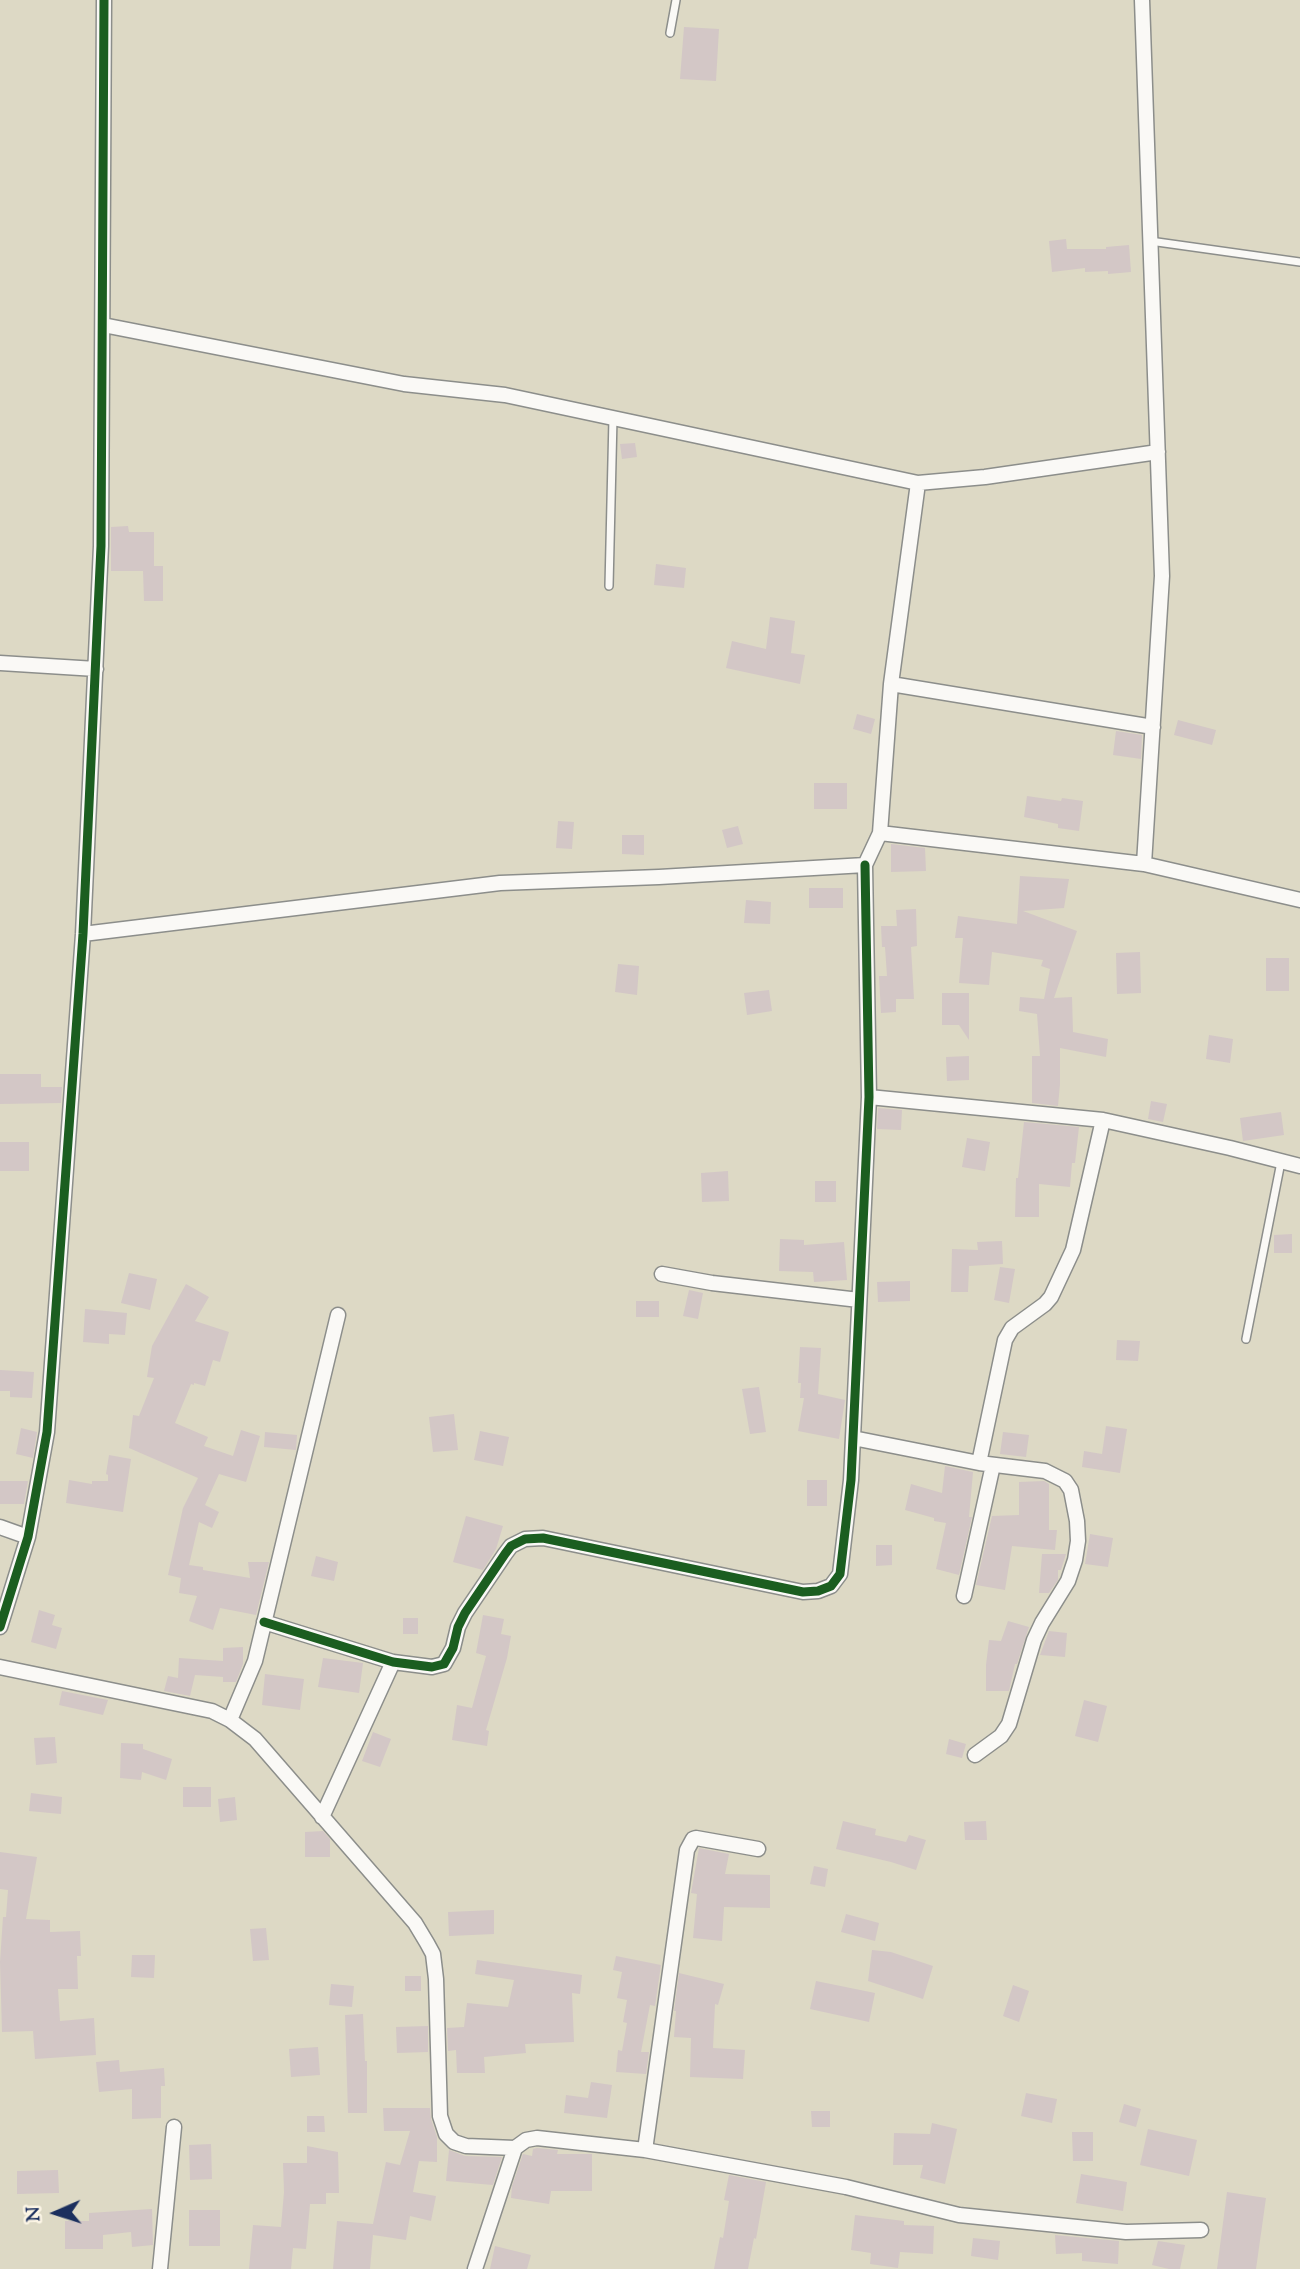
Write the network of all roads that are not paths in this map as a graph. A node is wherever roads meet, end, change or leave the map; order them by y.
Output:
1 (104, 0) edge
2 (676, 0) edge
3 (1142, 0) edge
4 (670, 33) dead end
5 (1150, 241) junction
6 (1300, 262) edge
7 (103, 325) junction
8 (613, 418) junction
9 (1158, 452) junction
10 (918, 483) junction
11 (609, 586) dead end
12 (0, 663) edge
13 (96, 669) junction
14 (891, 684) junction
15 (1153, 727) junction
16 (880, 833) junction
17 (1144, 864) junction
18 (865, 865) junction
19 (1300, 900) edge
20 (83, 934) junction
21 (869, 1097) junction
22 (1103, 1120) junction
23 (1282, 1161) junction
24 (1300, 1166) edge
25 (662, 1274) dead end
26 (859, 1300) junction
27 (338, 1315) dead end
28 (1246, 1339) dead end
29 (853, 1438) junction
30 (986, 1464) junction
31 (0, 1527) edge
32 (28, 1537) junction
33 (964, 1596) dead end
34 (264, 1622) junction
35 (0, 1627) edge
36 (393, 1662) junction
37 (0, 1667) edge
38 (230, 1720) junction
39 (975, 1755) dead end
40 (322, 1817) junction
41 (758, 1849) dead end
42 (174, 2127) dead end
43 (515, 2148) junction
44 (645, 2150) junction
45 (1200, 2230) dead end
46 (160, 2269) edge
47 (475, 2269) edge

1 - 7 street
2 - 4 lane
3 - 5 street
5 - 6 lane
5 - 9 street
7 - 8 street
7 - 13 street
8 - 10 street
8 - 11 lane
9 - 10 street
9 - 15 street
10 - 14 street
12 - 13 street
13 - 20 street
14 - 15 street
14 - 16 street
15 - 17 street
16 - 17 street
16 - 18 street
17 - 19 street
18 - 20 street
18 - 21 street
20 - 32 street
21 - 22 street
21 - 26 street
22 - 23 street
22 - 30 street
23 - 24 street
23 - 28 lane
25 - 26 street
26 - 29 street
27 - 34 street
29 - 30 street
29 - 36 street
30 - 33 street
30 - 39 street
31 - 32 street
32 - 35 street
34 - 36 street
34 - 38 street
36 - 40 street
37 - 38 street
38 - 40 street
40 - 43 street
41 - 44 street
42 - 46 street
43 - 44 street
43 - 47 street
44 - 45 street

